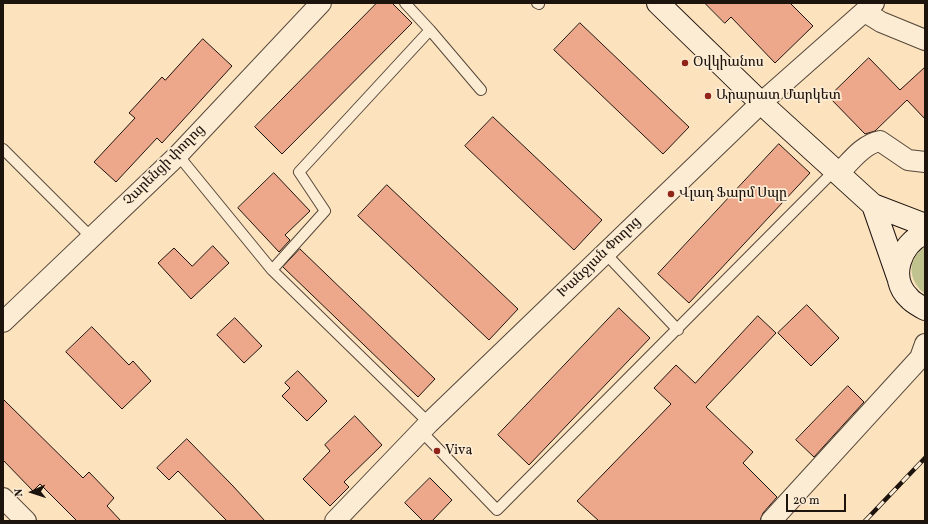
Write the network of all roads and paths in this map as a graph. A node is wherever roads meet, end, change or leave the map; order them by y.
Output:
1 (321, 3) edge
2 (405, 3) edge
3 (658, 3) edge
4 (869, 8) edge
5 (430, 30) junction
6 (925, 40) edge
7 (481, 90) dead end
8 (761, 103) junction
9 (3, 150) edge
10 (178, 155) junction
11 (925, 162) edge
12 (836, 172) junction
13 (873, 205) junction
14 (925, 225) edge
15 (925, 233) edge
16 (92, 238) junction
17 (605, 253) junction
18 (272, 270) junction
19 (898, 277) junction
20 (925, 309) edge
21 (3, 322) edge
22 (678, 330) junction
23 (925, 344) edge
24 (425, 427) junction
25 (3, 498) edge
26 (26, 521) edge
27 (335, 521) edge
28 (771, 521) edge

1 - 10 street, Չարենցի փողոց
2 - 5 lane
3 - 8 main road
4 - 6 street
4 - 8 street, Խանջյան Փողոց
5 - 7 lane
5 - 18 lane
8 - 12 main road
8 - 17 street, Խանջյան Փողոց
9 - 16 lane
10 - 16 street, Չարենցի փողոց
10 - 18 lane
11 - 12 street
12 - 13 main road
12 - 22 lane
13 - 14 main road
13 - 19 main road
15 - 19 main road
16 - 21 street, Չարենցի փողոց
17 - 22 lane
17 - 24 street, Խանջյան Փողոց
18 - 24 lane
19 - 20 main road
22 - 24 lane
23 - 28 street
24 - 27 street, Խանջյան Փողոց
25 - 26 street

